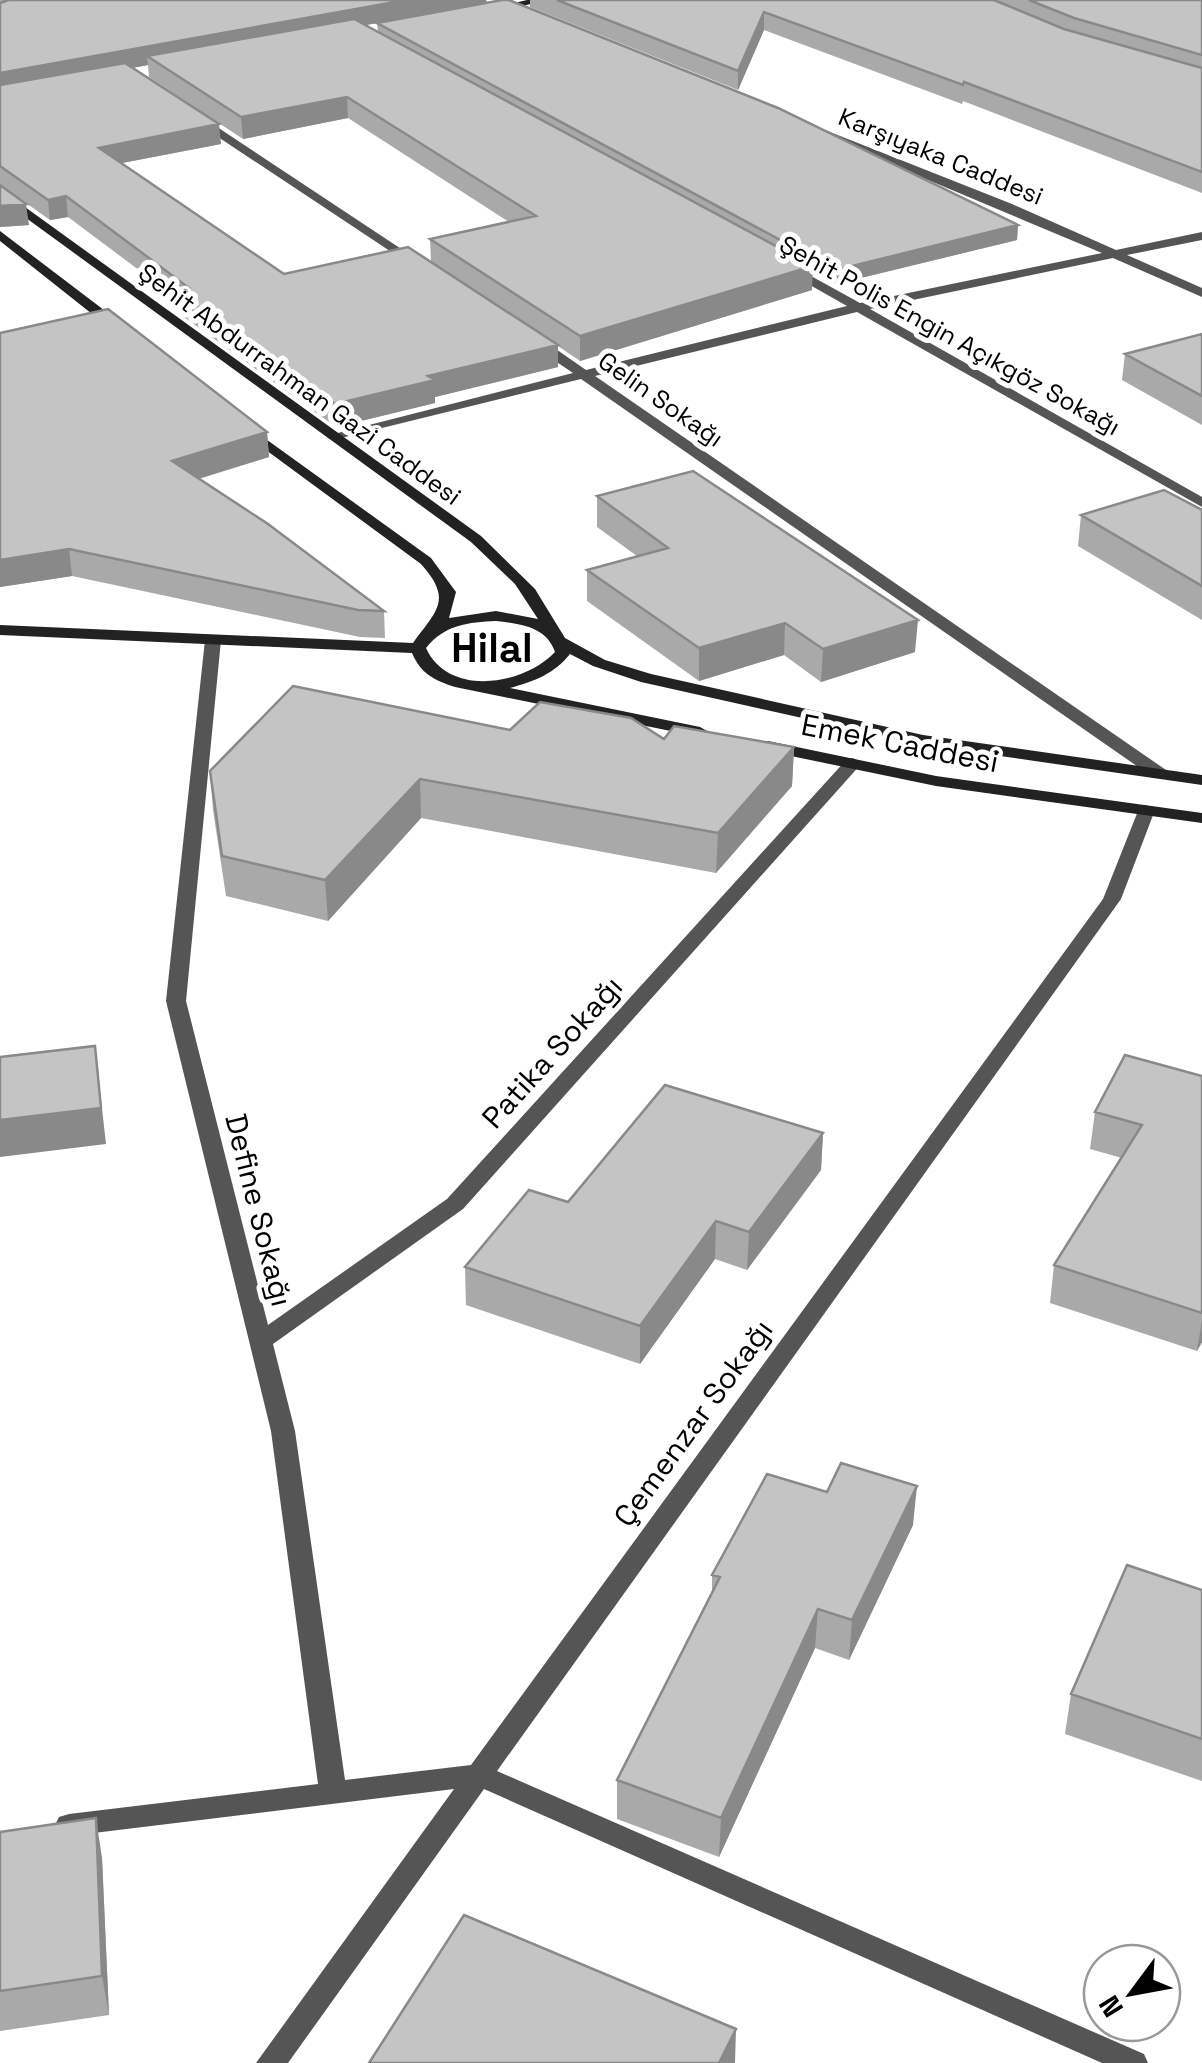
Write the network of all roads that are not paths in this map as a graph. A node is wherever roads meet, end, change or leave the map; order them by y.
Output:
1 (494, 0) edge
2 (544, 0) edge
3 (508, 6) junction
4 (472, 13) edge
5 (527, 14) edge
6 (193, 116) edge
7 (805, 125) edge
8 (0, 193) edge
9 (0, 234) edge
10 (1202, 236) edge
11 (1118, 254) junction
12 (775, 261) edge
13 (437, 276) edge
14 (1202, 292) edge
15 (860, 307) junction
16 (518, 330) edge
17 (134, 340) edge
18 (583, 373) junction
19 (239, 423) edge
20 (333, 436) junction
21 (1202, 504) edge
22 (436, 628) junction
23 (0, 630) edge
24 (556, 637) junction
25 (212, 640) junction
26 (418, 648) junction
27 (472, 685) junction
28 (720, 736) edge
29 (758, 744) edge
30 (853, 763) junction
31 (1160, 774) junction
32 (1202, 780) edge
33 (1146, 810) junction
34 (1202, 818) edge
35 (261, 1341) junction
36 (479, 1774) junction
37 (333, 1792) junction
38 (39, 1828) edge
39 (271, 2063) edge
40 (1133, 2063) edge

1 - 3 street
2 - 3 street
3 - 4 street
3 - 5 street
6 - 13 street
7 - 11 street, Karşıyaka Caddesi
8 - 20 street, Şehit Abdurrahman Gazi Caddesi
9 - 17 street
10 - 11 street
11 - 14 street, Karşıyaka Caddesi
11 - 15 street
12 - 15 street, Şehit Polis Engin Açıkgöz Sokağı
15 - 18 street
15 - 21 street, Şehit Polis Engin Açıkgöz Sokağı
16 - 18 street, Gelin Sokağı
18 - 20 street
18 - 31 street, Gelin Sokağı
19 - 22 street
20 - 24 street, Şehit Abdurrahman Gazi Caddesi
22 - 24 street, Emek Caddesi
22 - 26 street
23 - 25 street
24 - 27 street
24 - 31 street, Emek Caddesi
25 - 26 street
25 - 35 street, Define Sokağı
26 - 27 street
27 - 28 street
29 - 30 street, Emek Caddesi
30 - 33 street, Emek Caddesi
30 - 35 street, Patika Sokağı
31 - 32 street, Emek Caddesi
31 - 33 street
33 - 34 street, Emek Caddesi
33 - 36 street, Çemenzar Sokağı
35 - 37 street, Define Sokağı
36 - 37 street
36 - 39 street, Çemenzar Sokağı
36 - 40 street
37 - 38 street

